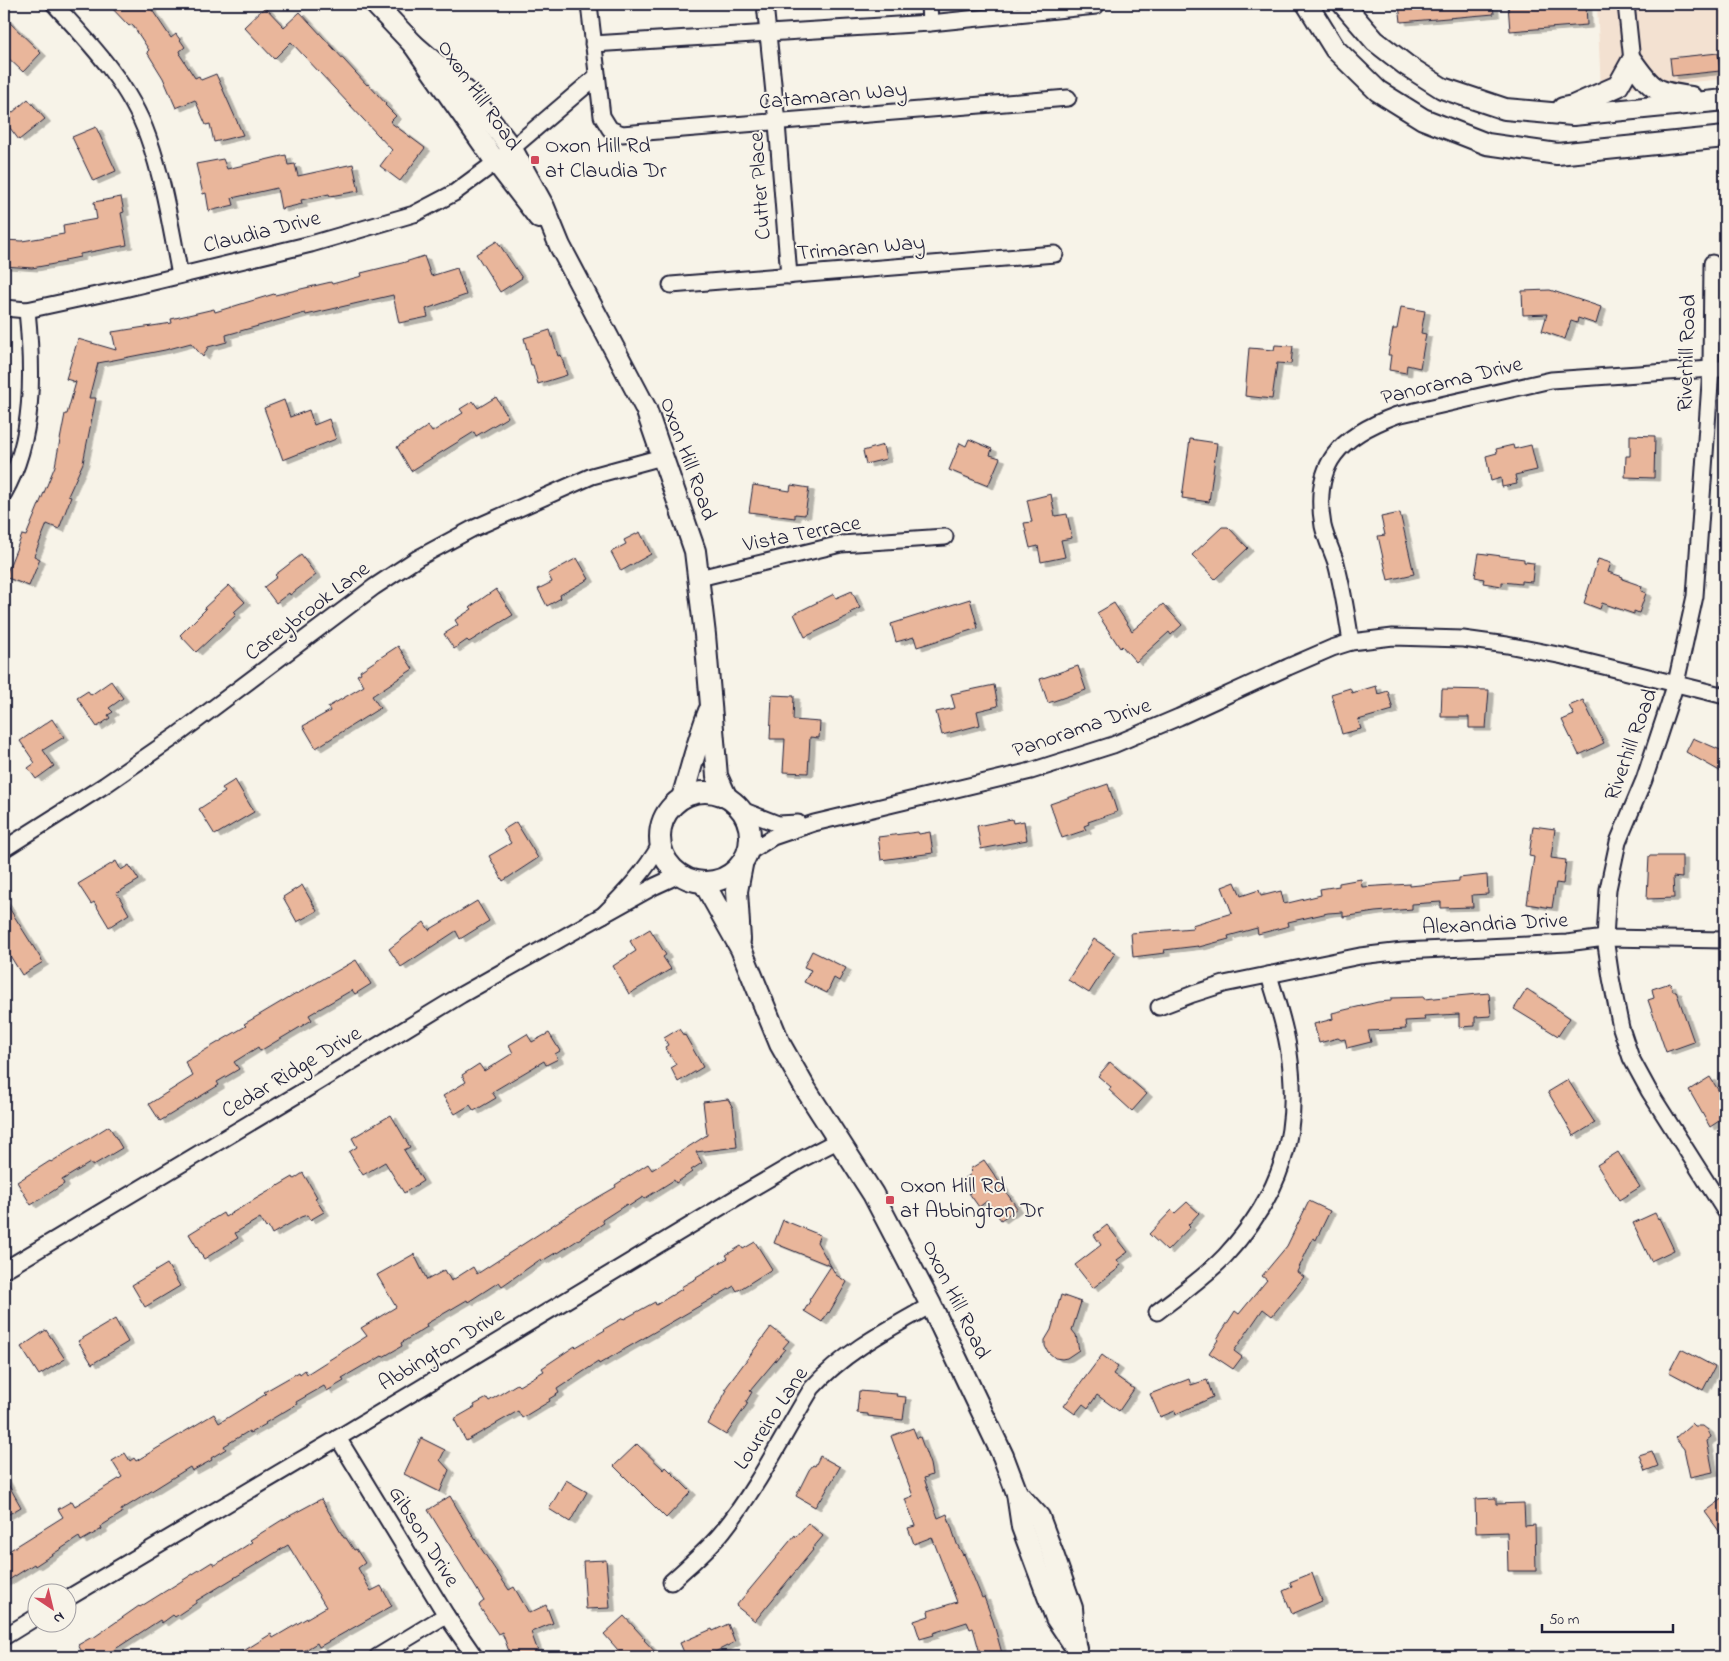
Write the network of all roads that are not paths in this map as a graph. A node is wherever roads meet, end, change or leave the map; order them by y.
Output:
1 (54, 4) edge
2 (375, 4) edge
3 (589, 4) edge
4 (765, 4) edge
5 (929, 4) edge
6 (1307, 4) edge
7 (1343, 4) edge
8 (1626, 4) edge
9 (1096, 5) edge
10 (930, 23) junction
11 (768, 34) junction
12 (413, 44) junction
13 (593, 44) junction
14 (1632, 61) junction
15 (597, 76) junction
16 (1068, 98) dead end
17 (1723, 100) edge
18 (1542, 112) junction
19 (777, 123) junction
20 (1725, 137) edge
21 (512, 149) junction
22 (496, 162) junction
23 (560, 246) junction
24 (1055, 254) dead end
25 (1712, 262) dead end
26 (180, 275) junction
27 (789, 276) junction
28 (670, 286) dead end
29 (4, 308) edge
30 (28, 310) junction
31 (1718, 369) edge
32 (662, 457) junction
33 (4, 493) edge
34 (945, 537) dead end
35 (699, 578) junction
36 (1351, 642) junction
37 (1676, 683) junction
38 (1725, 696) edge
39 (711, 706) junction
40 (726, 796) junction
41 (682, 798) junction
42 (742, 810) junction
43 (814, 823) junction
44 (660, 845) junction
45 (4, 849) edge
46 (745, 858) junction
47 (679, 875) junction
48 (704, 883) junction
49 (603, 915) junction
50 (1605, 938) junction
51 (1725, 940) edge
52 (741, 949) junction
53 (1269, 975) junction
54 (1159, 1007) dead end
55 (839, 1140) junction
56 (1725, 1211) edge
57 (4, 1270) edge
58 (931, 1305) junction
59 (1157, 1312) dead end
60 (338, 1438) junction
61 (671, 1582) dead end
62 (78, 1592) edge
63 (446, 1615) junction
64 (28, 1622) edge
65 (4, 1637) edge
66 (1077, 1653) edge
67 (377, 1657) edge
68 (475, 1657) edge

1 - 26 street
2 - 12 main road, Oxon Hill Road
3 - 13 street
4 - 11 street, Cutter Place
5 - 10 street
6 - 20 main road
7 - 18 main road
8 - 14 street
9 - 10 street
10 - 11 street
11 - 13 street
11 - 19 street, Cutter Place
12 - 21 main road, Oxon Hill Road
12 - 22 main road, Oxon Hill Road
13 - 15 street
14 - 17 main road
14 - 18 main road
15 - 19 street, Catamaran Way
15 - 21 street, Claudia Drive
16 - 19 street, Catamaran Way
17 - 18 main road
19 - 27 street, Cutter Place
21 - 22 street, Claudia Drive
21 - 23 main road, Oxon Hill Road
22 - 23 main road, Oxon Hill Road
22 - 26 street, Claudia Drive
23 - 32 main road, Oxon Hill Road
24 - 27 street, Trimaran Way
25 - 31 street, Riverhill Road
26 - 30 street, Claudia Drive
27 - 28 street, Trimaran Way
29 - 30 street, Claudia Drive
30 - 33 street
31 - 36 street, Panorama Drive
31 - 37 street, Riverhill Road
32 - 35 main road, Oxon Hill Road
32 - 45 street, Careybrook Lane
34 - 35 street, Vista Terrace
35 - 39 main road, Oxon Hill Road
36 - 37 street, Panorama Drive
36 - 43 street, Panorama Drive
37 - 38 street, Panorama Drive
37 - 50 street, Riverhill Road
39 - 40 main road, Oxon Hill Road
39 - 41 main road, Oxon Hill Road
40 - 41 main road
40 - 42 main road
41 - 44 main road
42 - 43 street, Panorama Drive
42 - 46 main road
43 - 46 street, Panorama Drive
44 - 47 main road
44 - 49 street, Cedar Ridge Drive
46 - 48 main road
46 - 52 main road, Oxon Hill Road
47 - 48 main road
47 - 49 street, Cedar Ridge Drive
48 - 52 main road, Oxon Hill Road
49 - 57 street, Cedar Ridge Drive
50 - 51 street, Alexandria Drive
50 - 53 street, Alexandria Drive
50 - 56 street, Riverhill Road
52 - 55 main road, Oxon Hill Road
53 - 54 street, Alexandria Drive
53 - 59 street
55 - 58 main road, Oxon Hill Road
55 - 60 street, Abbington Drive
58 - 61 street, Loureiro Lane
58 - 66 main road, Oxon Hill Road
60 - 62 street, Abbington Drive
60 - 63 street, Gibson Drive
63 - 67 street
63 - 68 street, Gibson Drive
64 - 65 street

